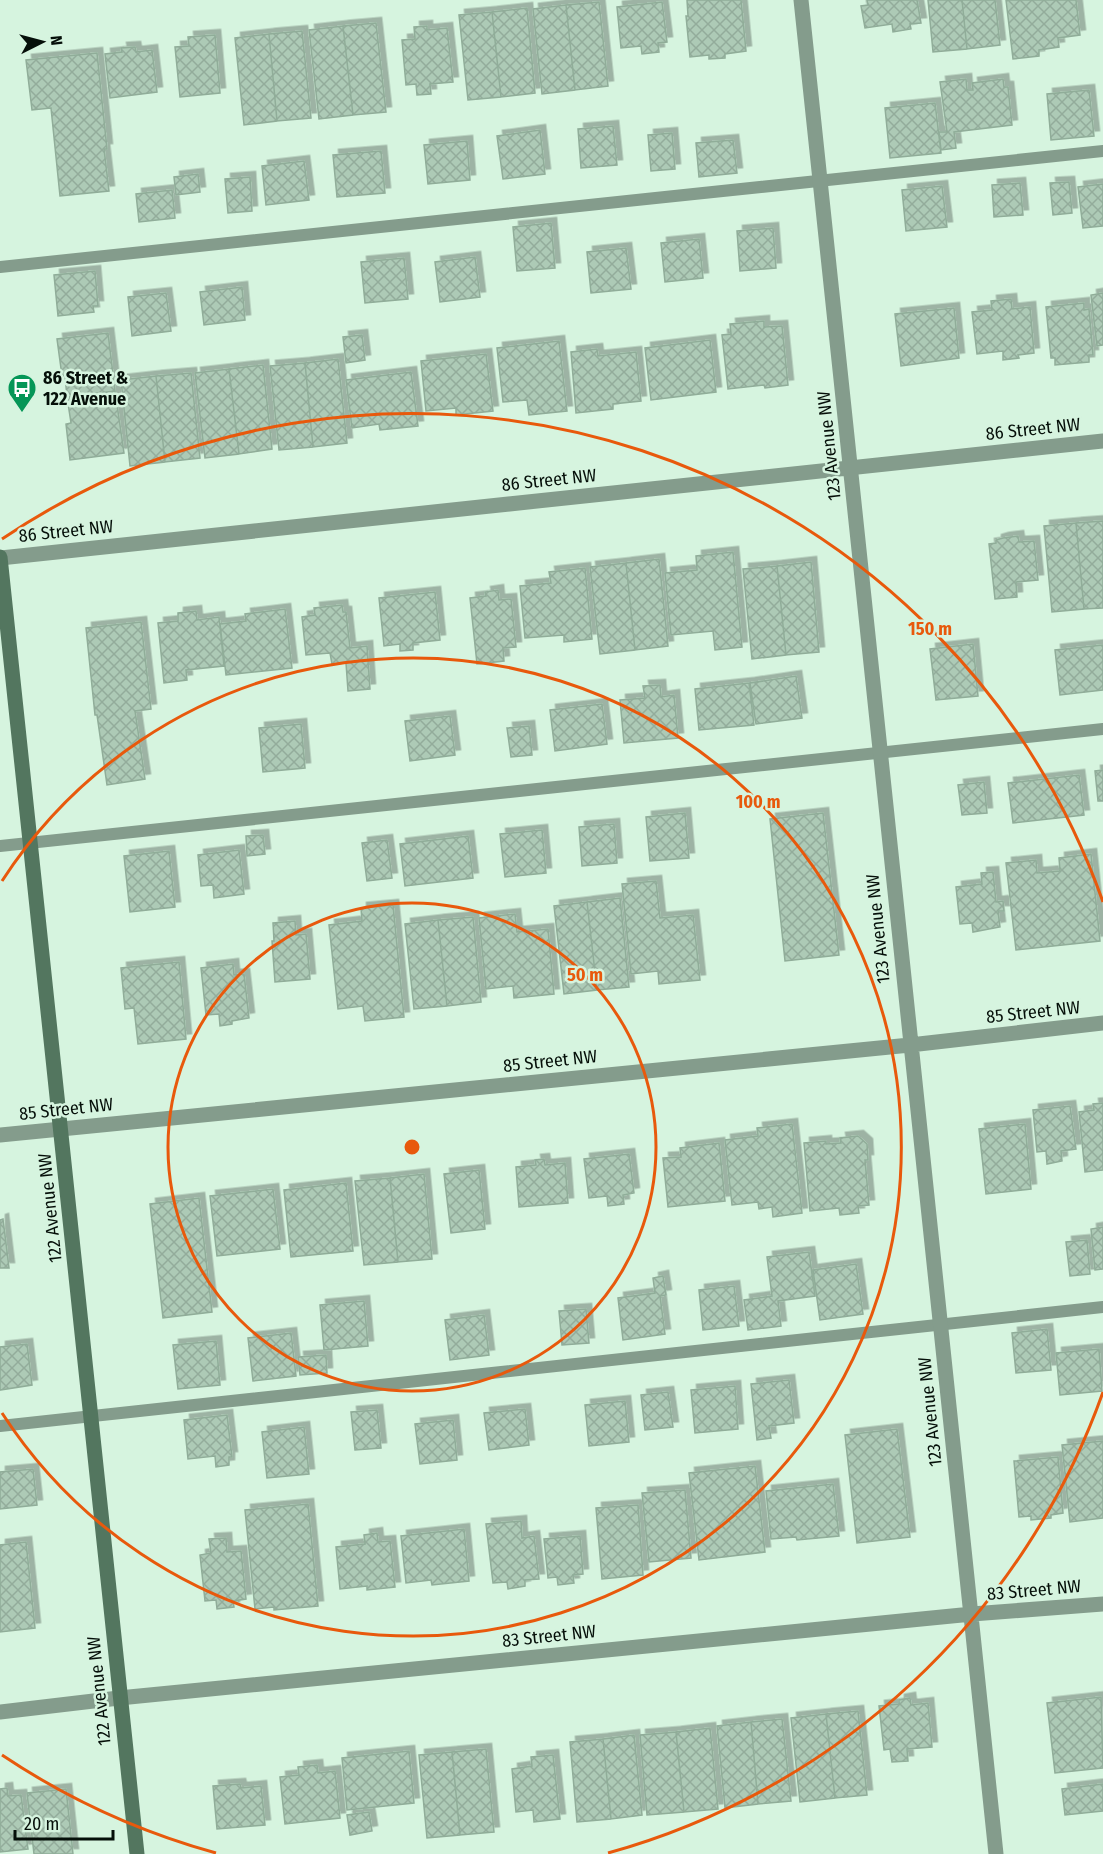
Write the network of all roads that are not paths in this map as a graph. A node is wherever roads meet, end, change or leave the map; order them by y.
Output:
1 (801, 0) edge
2 (1103, 151) edge
3 (819, 181) junction
4 (0, 267) edge
5 (1103, 441) edge
6 (851, 468) junction
7 (0, 558) edge
8 (1103, 729) edge
9 (879, 752) junction
10 (29, 843) junction
11 (0, 846) edge
12 (1103, 1023) edge
13 (910, 1045) junction
14 (61, 1129) junction
15 (0, 1135) edge
16 (1103, 1306) edge
17 (940, 1324) junction
18 (91, 1416) junction
19 (0, 1426) edge
20 (1103, 1604) edge
21 (972, 1614) junction
22 (119, 1698) junction
23 (0, 1712) edge
24 (137, 1854) edge
25 (996, 1854) edge

1 - 3 street, 123 Avenue NW
2 - 3 lane
3 - 4 lane
3 - 6 street, 123 Avenue NW
5 - 6 street, 86 Street NW
6 - 7 street, 86 Street NW
6 - 9 street, 123 Avenue NW
7 - 10 street, 122 Avenue NW
8 - 9 lane
9 - 10 lane
9 - 13 street, 123 Avenue NW
10 - 11 lane
10 - 14 street, 122 Avenue NW
12 - 13 street, 85 Street NW
13 - 14 street, 85 Street NW
13 - 17 street, 123 Avenue NW
14 - 15 street, 85 Street NW
14 - 18 street, 122 Avenue NW
16 - 17 lane
17 - 18 lane
17 - 21 street, 123 Avenue NW
18 - 19 lane
18 - 22 street, 122 Avenue NW
20 - 21 street, 83 Street NW
21 - 22 street, 83 Street NW
21 - 25 street, 123 Avenue NW
22 - 23 street, 83 Street NW
22 - 24 street, 122 Avenue NW

